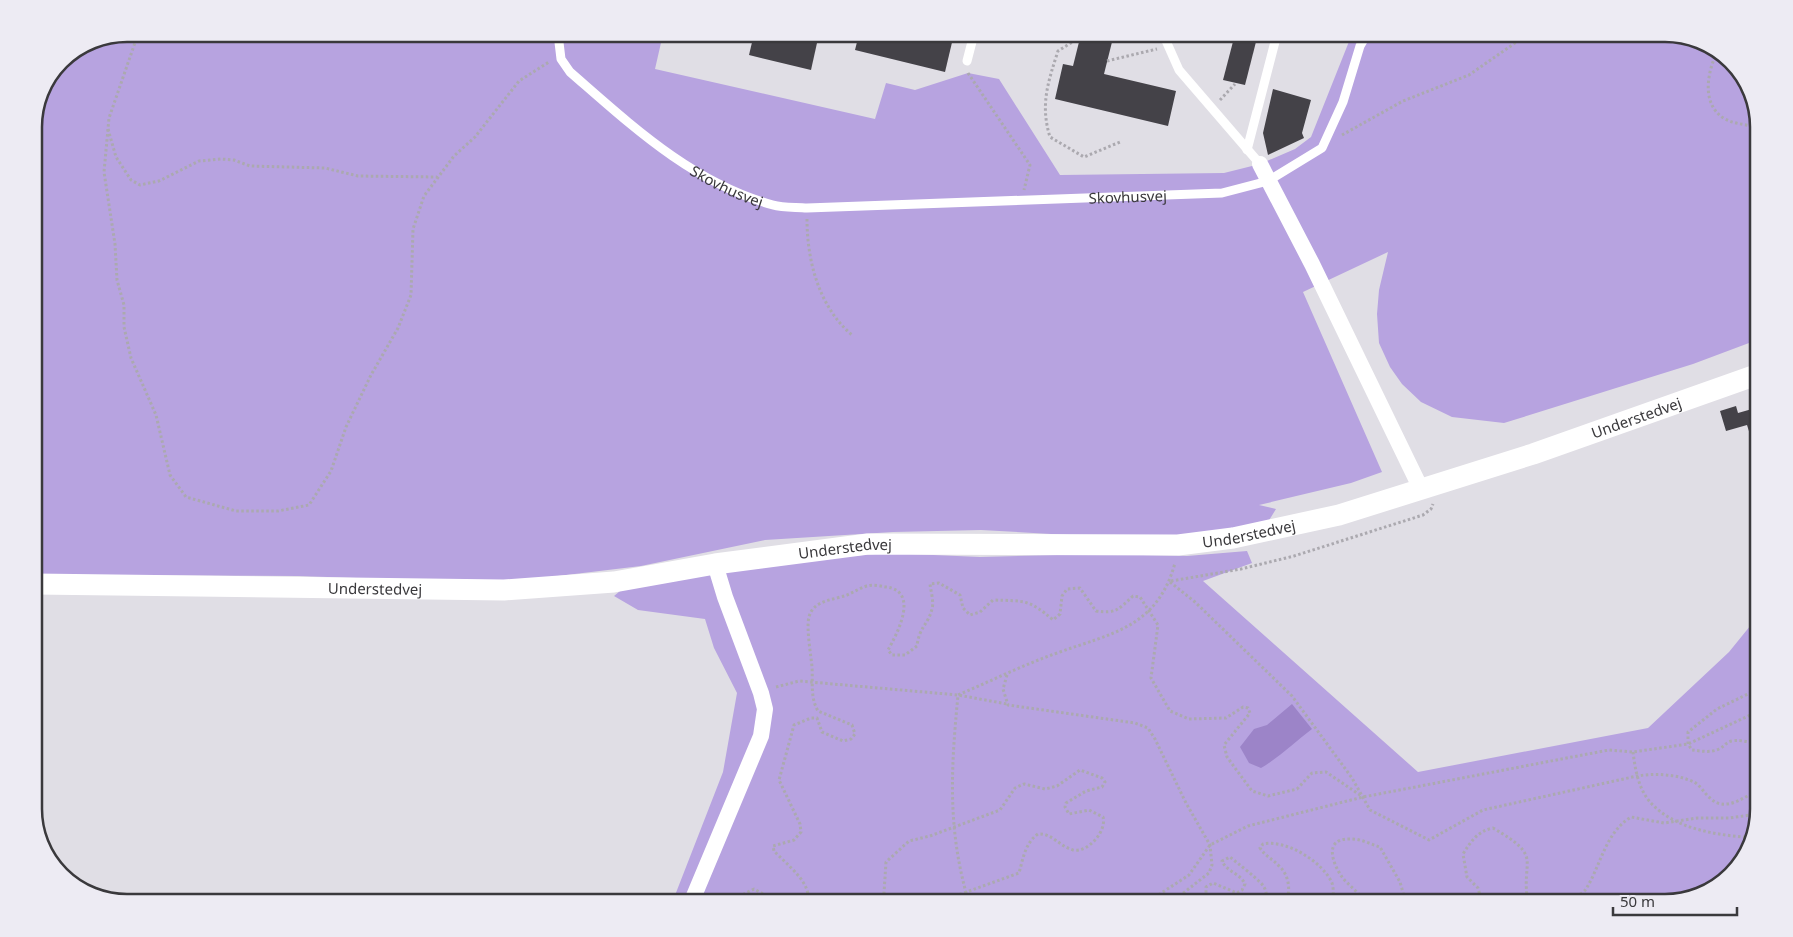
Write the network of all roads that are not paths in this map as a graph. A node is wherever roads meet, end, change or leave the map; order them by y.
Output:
1 (559, 42) edge
2 (972, 42) edge
3 (1166, 42) edge
4 (1275, 42) edge
5 (1362, 42) edge
6 (967, 61) dead end
7 (1247, 150) junction
8 (1260, 164) joint
9 (1268, 181) junction
10 (1750, 377) edge
11 (1431, 486) junction
12 (715, 564) junction
13 (43, 584) edge
14 (695, 894) edge

1 - 9 lane, Skovhusvej
2 - 6 lane
3 - 7 lane
4 - 7 lane
5 - 9 lane, Skovhusvej
7 - 8 lane
8 - 9 street
9 - 11 street
10 - 11 street, Understedvej
11 - 12 street, Understedvej
12 - 13 street, Understedvej
12 - 14 street

